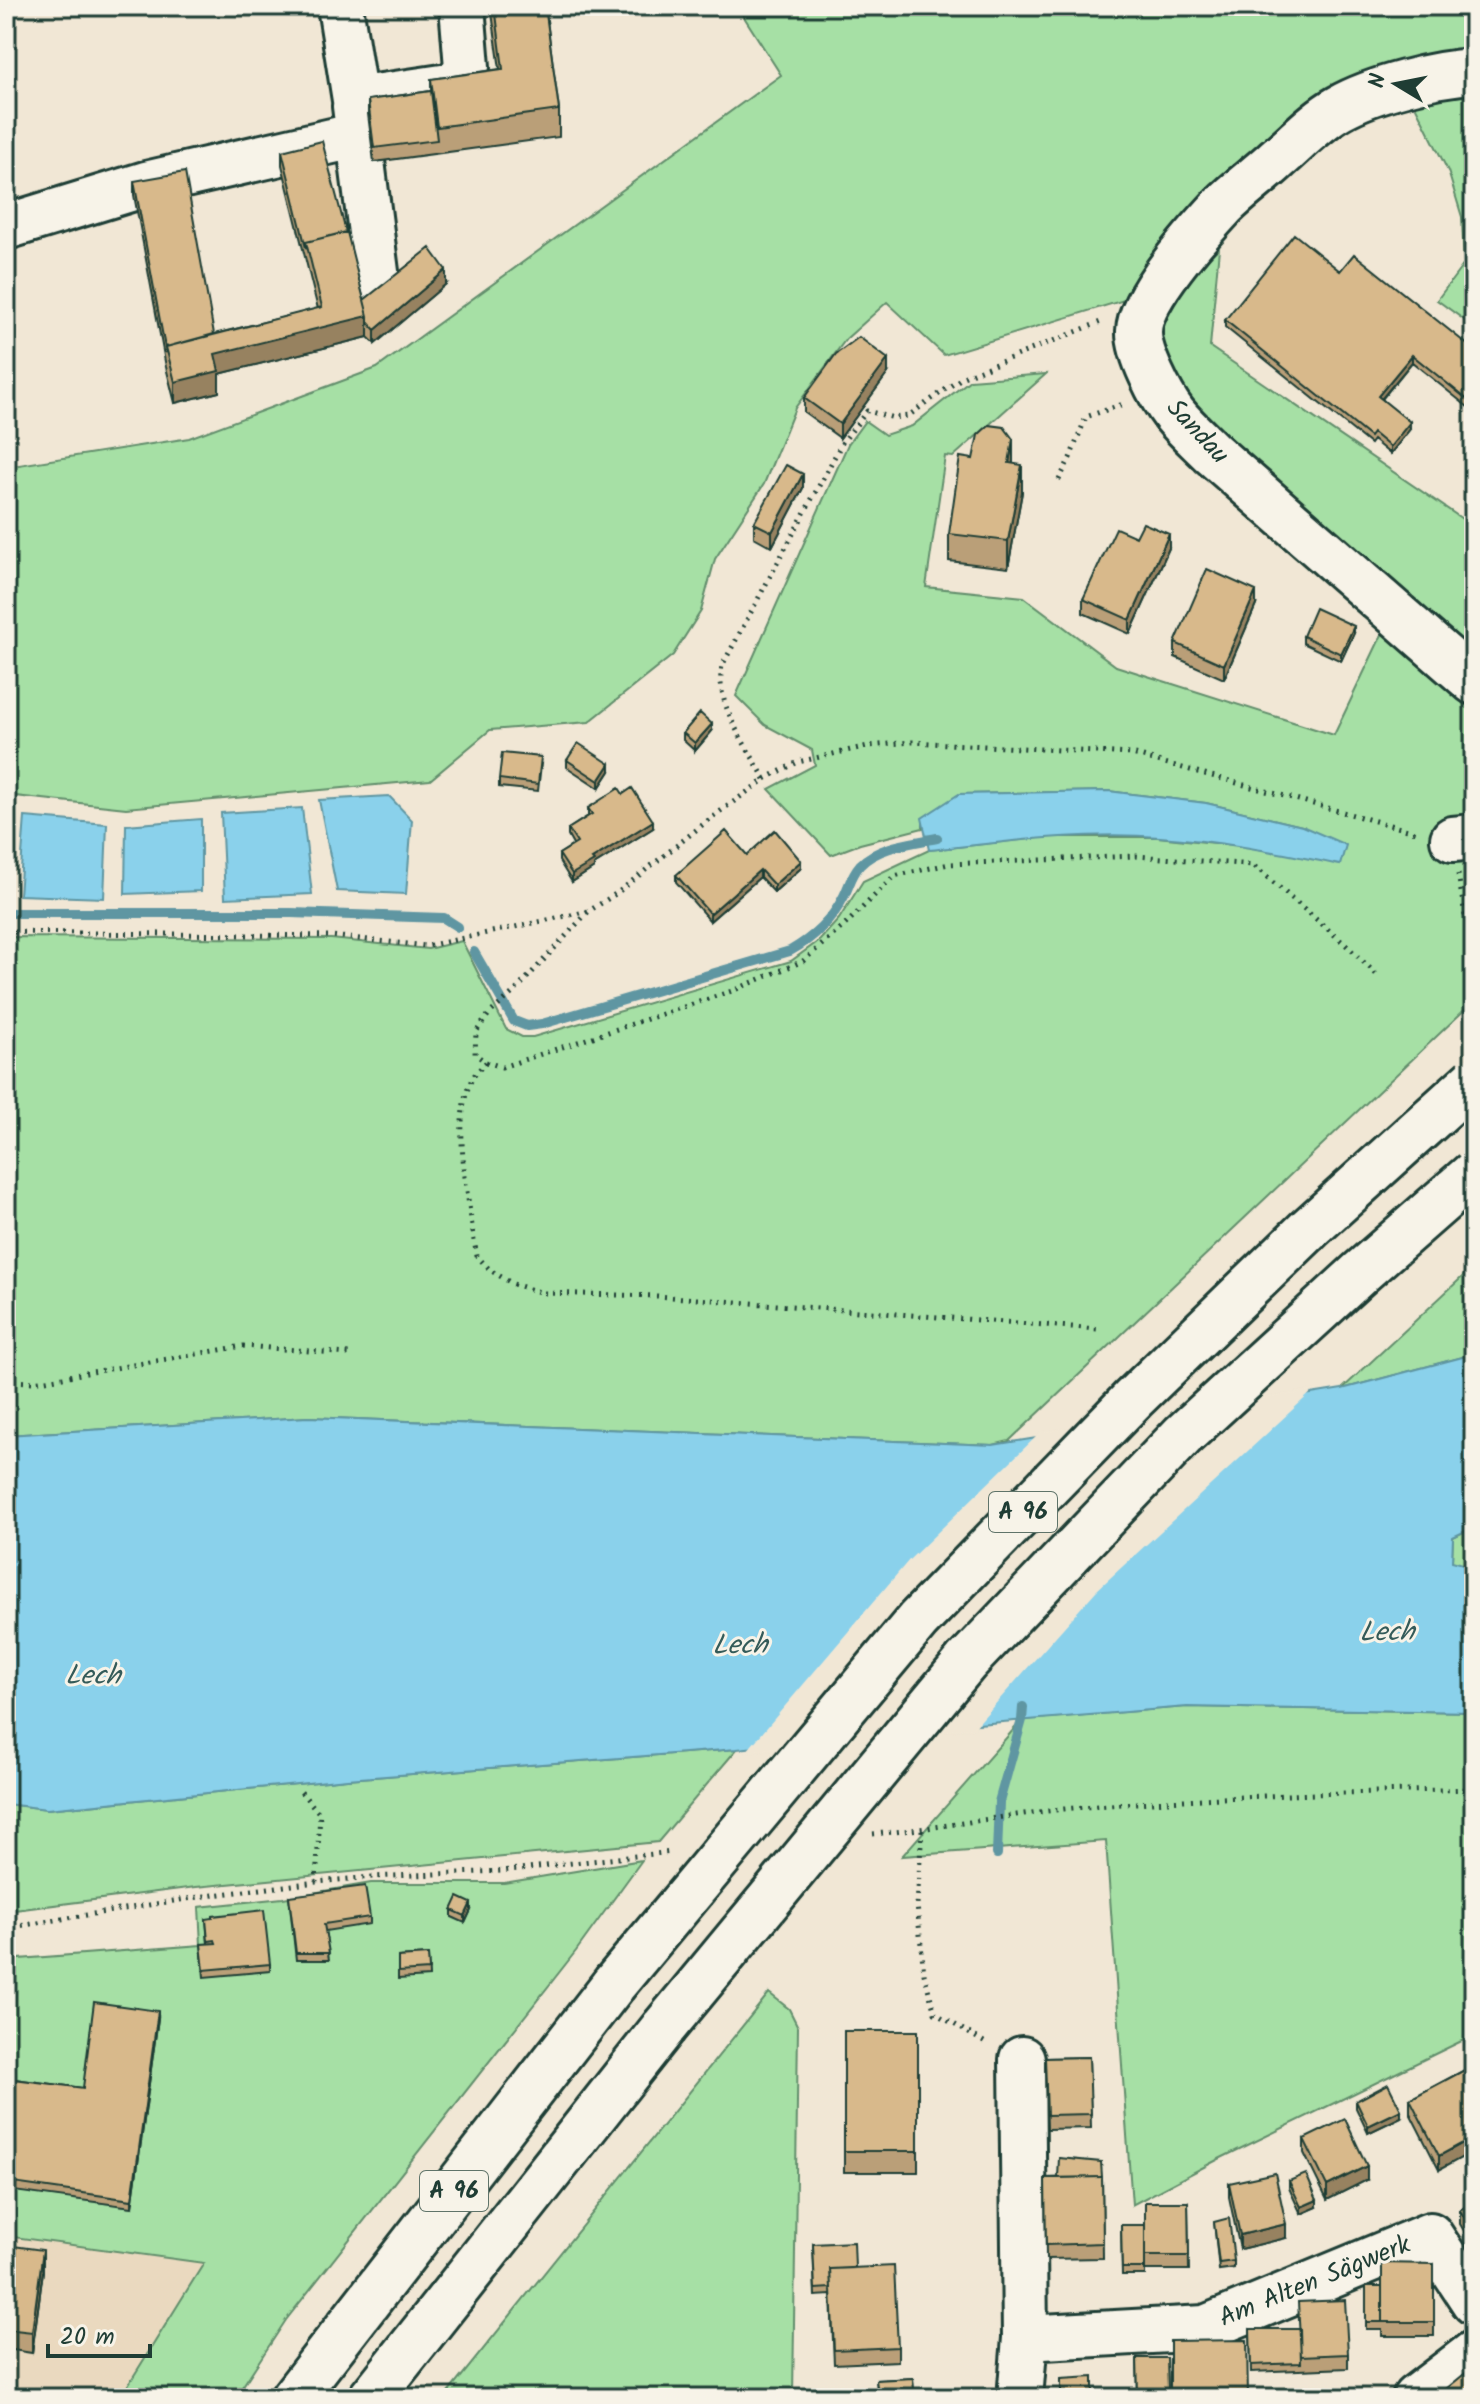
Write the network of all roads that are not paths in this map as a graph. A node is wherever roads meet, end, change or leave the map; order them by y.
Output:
1 (340, 6) edge
2 (462, 6) edge
3 (1474, 71) edge
4 (356, 118) junction
5 (6, 227) edge
6 (377, 280) dead end
7 (1474, 682) edge
8 (1474, 1080) edge
9 (1474, 1173) edge
10 (1022, 2059) road end
11 (1474, 2302) edge
12 (1025, 2338) junction
13 (1474, 2353) edge
14 (293, 2398) edge
15 (371, 2398) edge
16 (1020, 2398) edge
17 (1415, 2398) edge

1 - 4 main road
2 - 4 main road
3 - 7 main road, Sandau
4 - 5 main road
4 - 6 main road
8 - 14 main road, A 96, bridge
9 - 15 main road, A 96, bridge
10 - 12 main road
11 - 12 main road, Am Alten Sägwerk
12 - 16 main road
13 - 17 main road

